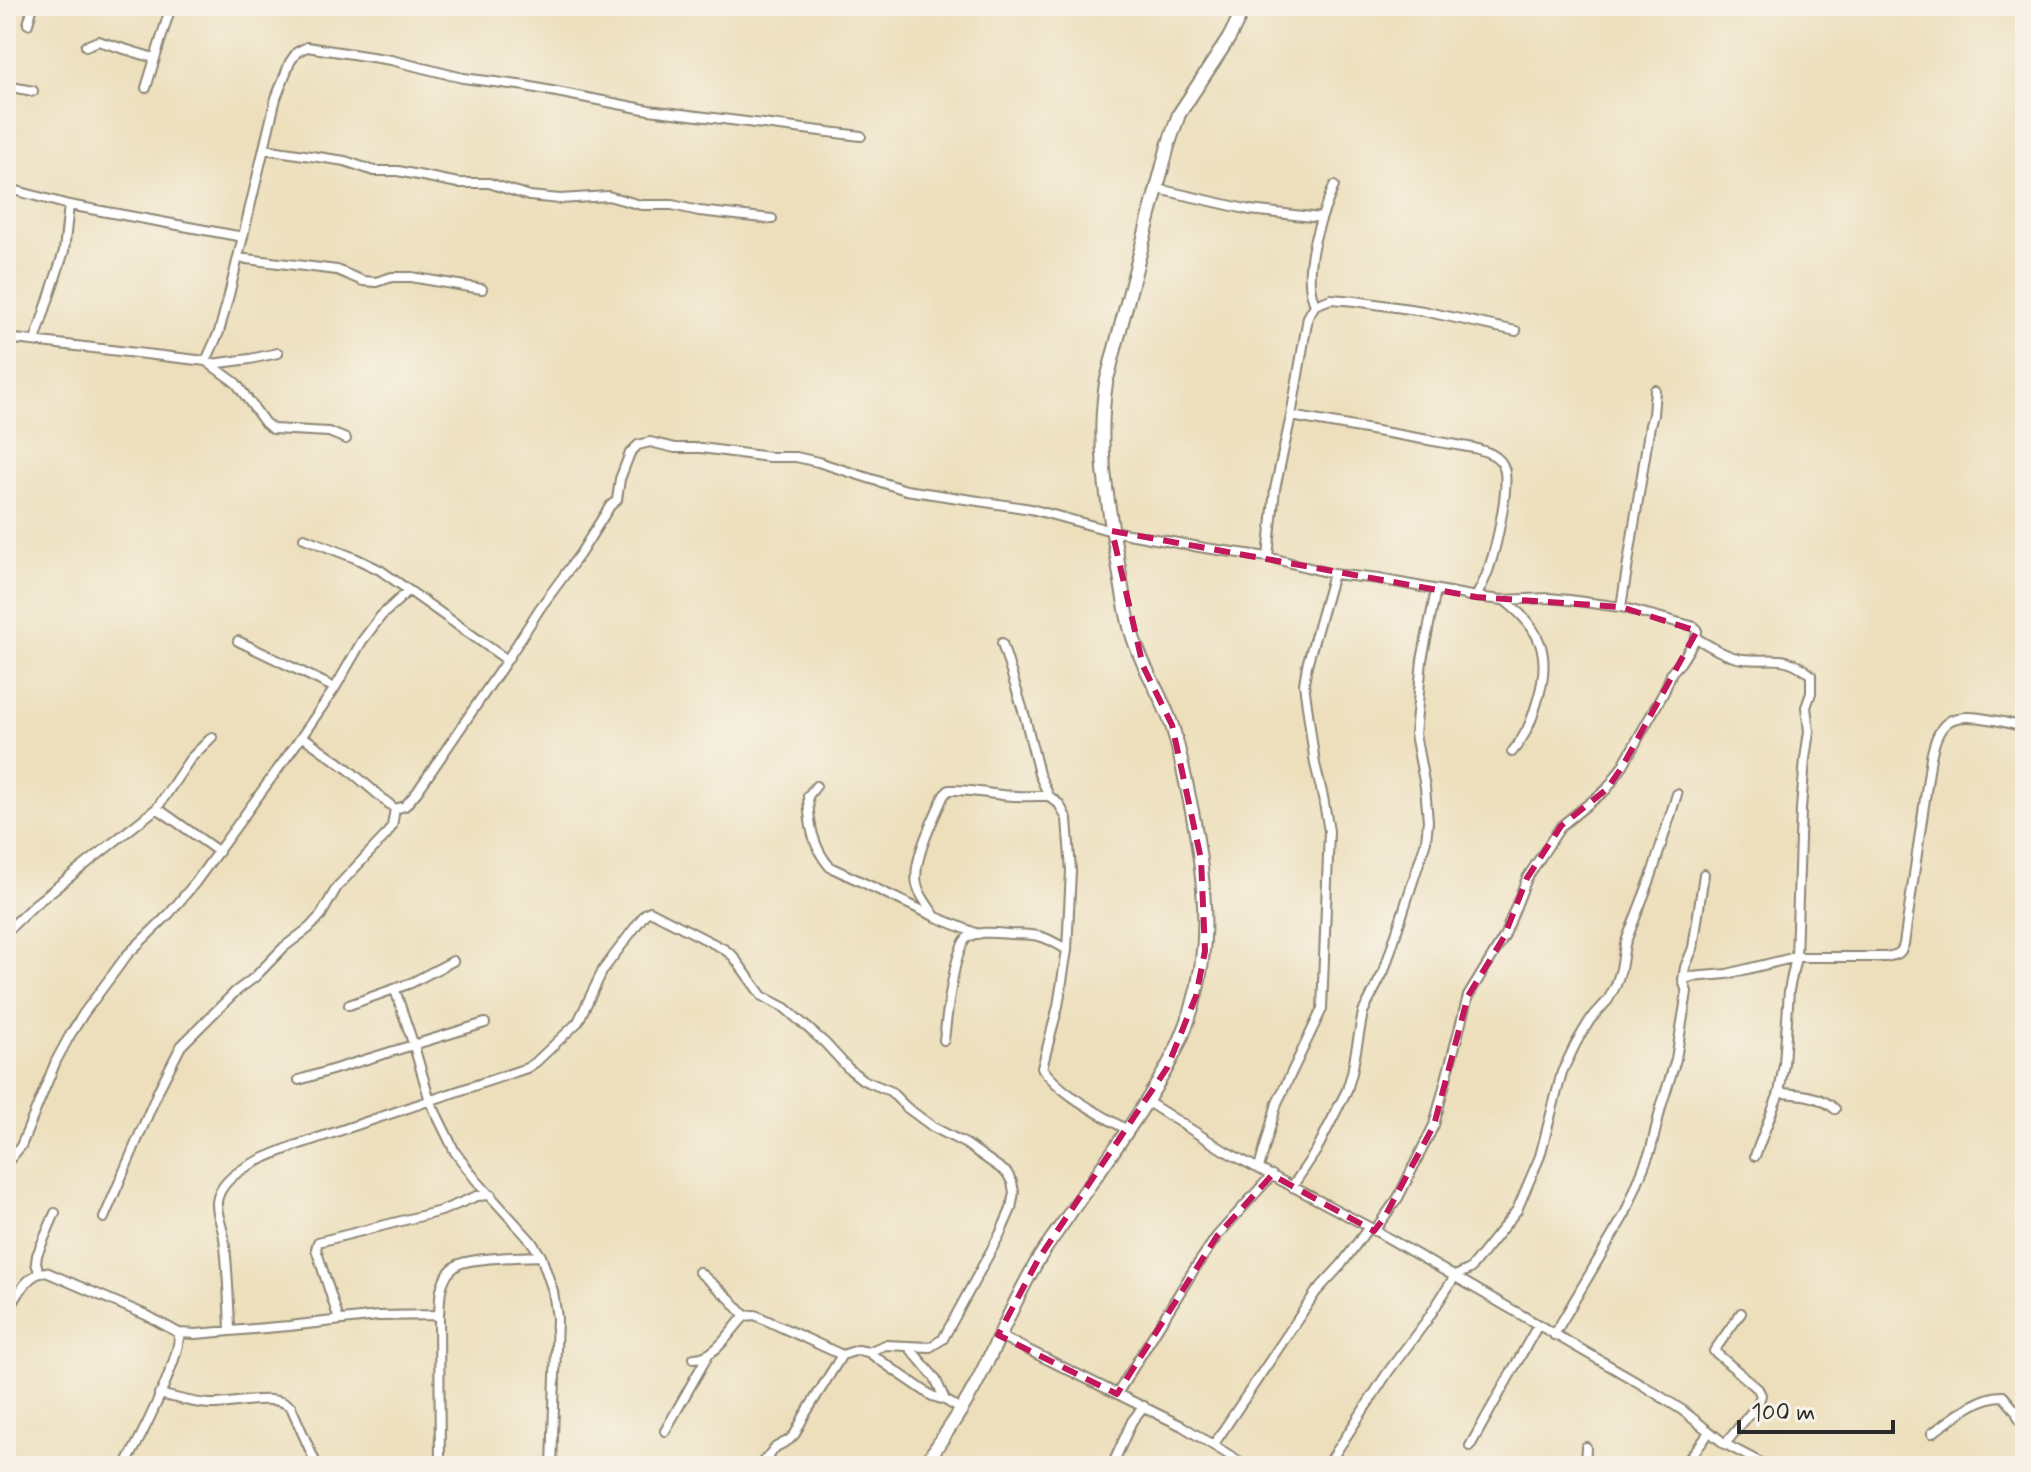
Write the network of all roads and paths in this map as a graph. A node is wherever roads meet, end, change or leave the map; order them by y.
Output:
1 (33, 6) edge
2 (171, 6) edge
3 (1245, 6) edge
4 (28, 24) dead end
5 (86, 46) dead end
6 (154, 58) junction
7 (6, 86) edge
8 (146, 88) dead end
9 (33, 91) dead end
10 (861, 136) dead end
11 (264, 149) junction
12 (1334, 186) dead end
13 (6, 188) edge
14 (1158, 189) junction
15 (69, 205) junction
16 (1321, 218) junction
17 (772, 219) dead end
18 (243, 237) junction
19 (238, 258) junction
20 (482, 289) dead end
21 (1315, 305) junction
22 (1516, 331) dead end
23 (6, 338) edge
24 (35, 341) junction
25 (278, 353) dead end
26 (209, 362) junction
27 (1655, 390) dead end
28 (1291, 416) junction
29 (346, 439) dead end
30 (1112, 531) junction
31 (304, 538) dead end
32 (1268, 557) junction
33 (1333, 574) junction
34 (1436, 590) junction
35 (408, 591) junction
36 (1476, 597) junction
37 (1503, 600) junction
38 (1621, 607) junction
39 (1696, 638) junction
40 (238, 641) dead end
41 (1002, 643) dead end
42 (507, 660) junction
43 (335, 688) junction
44 (2025, 727) edge
45 (302, 736) junction
46 (212, 737) dead end
47 (1512, 752) dead end
48 (816, 786) dead end
49 (1677, 794) dead end
50 (1049, 796) junction
51 (157, 808) junction
52 (395, 809) junction
53 (219, 852) junction
54 (1704, 874) dead end
55 (936, 917) junction
56 (6, 932) edge
57 (978, 934) junction
58 (1067, 950) junction
59 (1796, 957) junction
60 (453, 961) dead end
61 (1683, 980) junction
62 (395, 990) junction
63 (349, 1005) dead end
64 (485, 1023) dead end
65 (944, 1040) dead end
66 (414, 1046) junction
67 (299, 1080) dead end
68 (1779, 1093) junction
69 (430, 1101) junction
70 (1146, 1101) junction
71 (1835, 1109) dead end
72 (1127, 1130) junction
73 (1755, 1156) dead end
74 (6, 1164) edge
75 (1259, 1168) junction
76 (1272, 1175) junction
77 (1292, 1187) junction
78 (491, 1195) junction
79 (55, 1213) dead end
80 (104, 1218) dead end
81 (1371, 1229) junction
82 (541, 1256) junction
83 (39, 1272) junction
84 (699, 1272) dead end
85 (1455, 1276) junction
86 (1741, 1313) dead end
87 (6, 1315) edge
88 (439, 1315) junction
89 (745, 1316) junction
90 (339, 1320) junction
91 (1538, 1325) junction
92 (230, 1331) junction
93 (179, 1333) junction
94 (998, 1335) junction
95 (1554, 1335) junction
96 (908, 1346) junction
97 (868, 1352) junction
98 (710, 1353) junction
99 (842, 1355) junction
100 (694, 1358) dead end
101 (159, 1394) junction
102 (1117, 1394) junction
103 (945, 1400) junction
104 (1144, 1406) junction
105 (962, 1410) junction
106 (665, 1431) dead end
107 (1709, 1431) junction
108 (2025, 1431) edge
109 (1932, 1433) dead end
110 (1214, 1444) junction
111 (1725, 1444) junction
112 (1470, 1446) dead end
113 (1586, 1447) dead end
114 (125, 1466) edge
115 (317, 1466) edge
116 (440, 1466) edge
117 (552, 1466) edge
118 (759, 1466) edge
119 (924, 1466) edge
120 (1112, 1466) edge
121 (1247, 1466) edge
122 (1327, 1466) edge
123 (1585, 1466) edge
124 (1684, 1466) edge
125 (1767, 1466) edge

1 - 4 street
2 - 6 street
3 - 14 street
5 - 6 street
6 - 8 street
7 - 9 street
10 - 11 street
11 - 17 street
11 - 18 street
12 - 16 street
13 - 15 street
14 - 16 street
14 - 30 street
15 - 18 street
15 - 24 street
16 - 21 street
18 - 19 street
19 - 20 street
19 - 26 street
21 - 22 street
21 - 28 street
23 - 24 street
24 - 26 street
25 - 26 street
26 - 29 street
27 - 38 street
28 - 32 street
28 - 36 street
30 - 32 street
30 - 42 street
30 - 70 street
31 - 35 street
32 - 33 street
33 - 34 street
33 - 75 street
34 - 36 street
34 - 77 street
35 - 42 street
35 - 43 street
36 - 37 street
37 - 38 street
37 - 47 street
38 - 39 street
39 - 59 street
39 - 81 street
40 - 43 street
41 - 50 street
42 - 52 street
43 - 45 street
44 - 59 street
45 - 52 street
45 - 53 street
46 - 51 street
48 - 55 street
49 - 85 street
50 - 55 street
50 - 58 street
51 - 53 street
51 - 56 street
52 - 80 street
53 - 74 street
54 - 61 street
55 - 57 street
57 - 58 street
57 - 65 street
58 - 72 street
59 - 61 street
59 - 68 street
60 - 62 street
61 - 95 street
62 - 63 street
62 - 66 street
64 - 66 street
66 - 67 street
66 - 69 street
68 - 71 street
68 - 73 street
69 - 78 street
69 - 92 street
69 - 96 street
70 - 72 street
70 - 75 street
72 - 94 street
75 - 76 street
76 - 77 street
76 - 102 street
77 - 81 street
78 - 82 street
78 - 90 street
79 - 83 street
81 - 85 street
81 - 110 street
82 - 88 street
82 - 117 street
83 - 87 street
83 - 93 street
84 - 89 street
85 - 91 street
85 - 122 street
86 - 111 street
88 - 90 street
88 - 116 street
89 - 98 street
89 - 99 street
90 - 92 street
91 - 95 street
91 - 112 street
92 - 93 street
93 - 101 street
94 - 102 street
94 - 105 street
95 - 107 street
96 - 97 street
96 - 103 street
97 - 99 street
97 - 103 street
98 - 100 street
98 - 106 street
99 - 118 street
101 - 114 street
101 - 115 street
102 - 104 street
103 - 105 street
104 - 110 street
104 - 120 street
105 - 119 street
107 - 111 street
107 - 124 street
108 - 109 street
110 - 121 street
111 - 125 street
113 - 123 street

